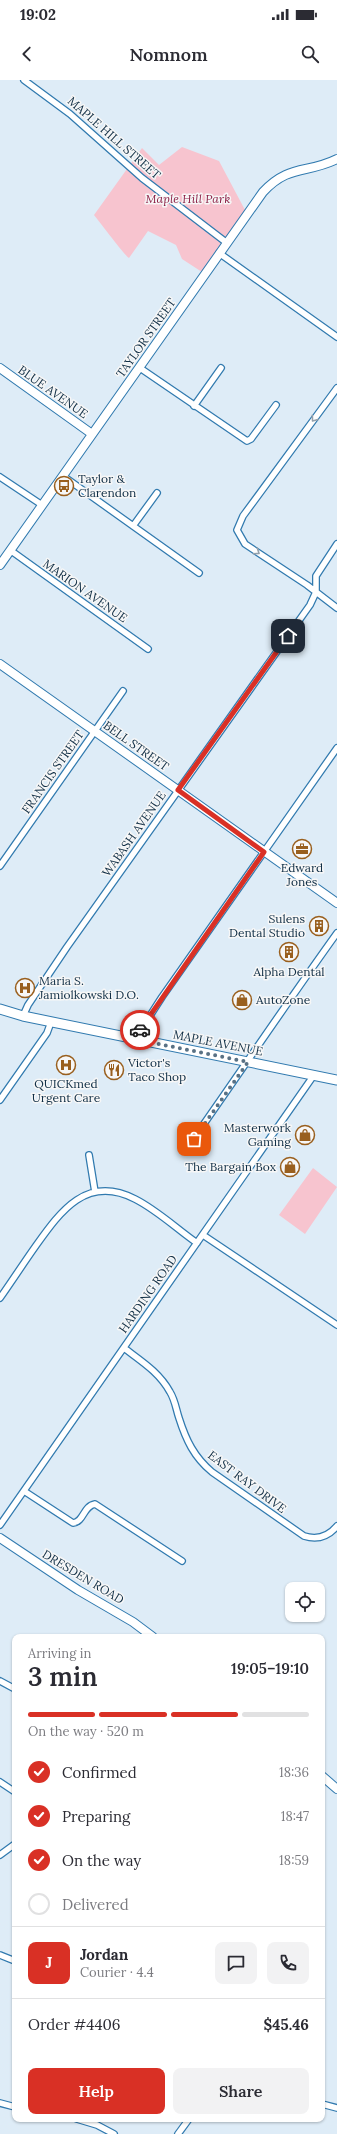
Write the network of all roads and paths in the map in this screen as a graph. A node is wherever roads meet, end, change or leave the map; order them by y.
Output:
1 (24, 80) edge
2 (337, 159) edge
3 (227, 243) junction
4 (219, 253) junction
5 (337, 337) edge
6 (0, 368) edge
7 (140, 368) junction
8 (221, 368) dead end
9 (337, 388) edge
10 (276, 405) dead end
11 (194, 406) junction
12 (92, 434) junction
13 (63, 476) junction
14 (0, 477) edge
15 (157, 493) dead end
16 (42, 505) junction
17 (133, 526) junction
18 (337, 544) edge
19 (10, 550) junction
20 (0, 565) edge
21 (199, 573) dead end
22 (316, 592) junction
23 (337, 608) edge
24 (148, 649) dead end
25 (0, 664) edge
26 (123, 691) dead end
27 (95, 731) junction
28 (337, 748) edge
29 (178, 790) junction
30 (264, 852) junction
31 (0, 866) edge
32 (337, 902) edge
33 (337, 933) edge
34 (0, 1009) edge
35 (23, 1016) junction
36 (51, 1022) junction
37 (134, 1039) junction
38 (248, 1062) junction
39 (314, 1076) junction
40 (337, 1080) edge
41 (0, 1100) edge
42 (187, 1148) dead end
43 (89, 1155) dead end
44 (95, 1192) junction
45 (203, 1235) junction
46 (197, 1243) junction
47 (0, 1298) edge
48 (337, 1326) edge
49 (124, 1348) junction
50 (24, 1491) junction
51 (0, 1525) edge
52 (337, 1526) edge
53 (0, 1538) edge
54 (182, 1562) dead end
55 (148, 1634) edge
56 (0, 1681) edge
57 (12, 1687) edge
58 (325, 1779) edge
59 (0, 1782) edge
60 (337, 1789) edge
61 (12, 1790) edge
62 (12, 1846) edge
63 (0, 1855) edge
64 (0, 1955) edge
65 (12, 1960) edge
66 (0, 2103) edge
67 (325, 2105) edge
68 (12, 2106) edge
69 (337, 2108) edge
70 (87, 2122) edge
71 (187, 2122) edge
72 (114, 2134) edge
73 (178, 2134) edge

1 - 3 street, MAPLE HILL STREET
2 - 3 street, TAYLOR STREET
3 - 4 street, TAYLOR STREET
4 - 5 street
4 - 7 street, TAYLOR STREET
6 - 12 street, BLUE AVENUE
7 - 11 street
7 - 12 street, TAYLOR STREET
8 - 11 street
9 -> 22 street
10 - 11 street
12 - 13 street, TAYLOR STREET
13 - 16 street, TAYLOR STREET
13 - 17 street
14 - 16 street
15 - 17 street
16 - 19 street, TAYLOR STREET
17 - 21 street
18 - 22 street, WABASH AVENUE
19 - 20 street, TAYLOR STREET
19 - 24 street, MARION AVENUE
22 - 23 street
22 - 29 street, WABASH AVENUE
25 - 27 street, BELL STREET
26 - 27 street, FRANCIS STREET
27 - 29 street, BELL STREET
27 - 31 street, FRANCIS STREET
28 - 30 street
29 - 30 street, BELL STREET
29 - 35 street, WABASH AVENUE
30 - 32 street, BELL STREET
30 - 37 street
33 - 38 street
34 - 35 main road, MAPLE AVENUE
35 - 36 main road, MAPLE AVENUE
36 - 37 main road, MAPLE AVENUE
36 - 41 street
37 - 38 main road, MAPLE AVENUE
38 - 39 main road, MAPLE AVENUE
38 - 42 street
39 - 40 main road, MAPLE AVENUE
39 - 45 street, HARDING ROAD
43 - 44 street
44 - 46 street
44 - 47 street
45 - 46 street, HARDING ROAD
45 - 48 street
46 - 49 street, HARDING ROAD
49 - 50 street, HARDING ROAD
49 - 52 street, EAST RAY DRIVE
50 - 51 street, HARDING ROAD
50 - 54 street
53 - 55 street, DRESDEN ROAD
56 - 57 street
58 - 60 street
59 - 61 street
62 - 63 street
64 - 65 street
66 - 68 street
67 - 69 street
70 - 72 street
71 - 73 street

